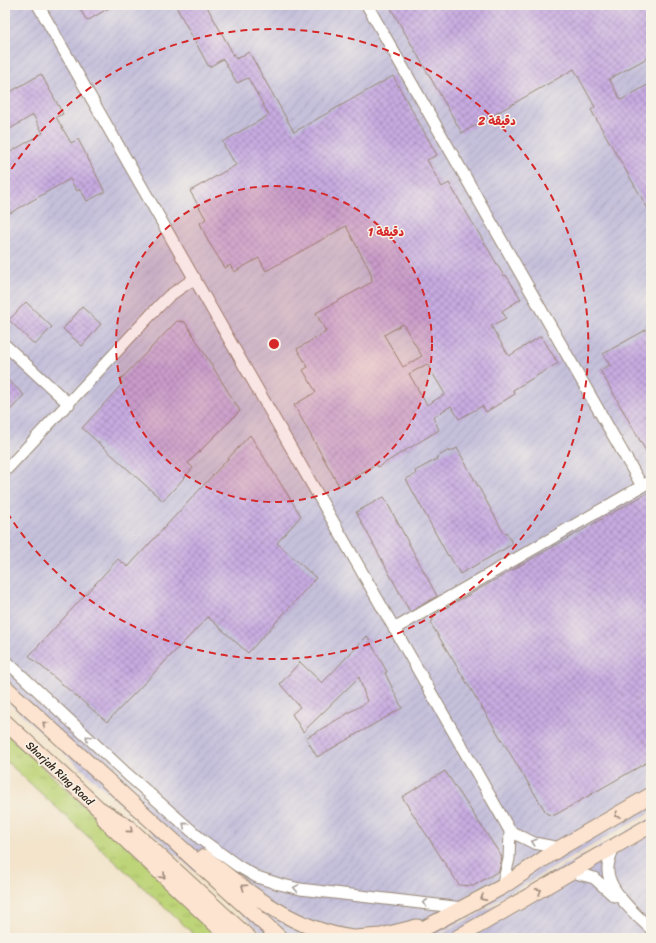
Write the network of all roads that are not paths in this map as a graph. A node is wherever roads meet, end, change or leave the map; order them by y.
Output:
1 (38, 5) edge
2 (367, 5) edge
3 (195, 278) junction
4 (5, 345) edge
5 (69, 404) junction
6 (5, 471) edge
7 (647, 483) edge
8 (394, 629) junction
9 (5, 660) edge
10 (5, 687) edge
11 (5, 722) edge
12 (115, 788) junction
13 (651, 795) edge
14 (98, 808) junction
15 (651, 825) edge
16 (510, 831) junction
17 (614, 847) junction
18 (560, 848) junction
19 (572, 872) junction
20 (502, 887) junction
21 (627, 906) junction
22 (464, 908) junction
23 (444, 918) junction
24 (651, 929) edge
25 (468, 933) edge
26 (230, 938) edge
27 (249, 938) edge
28 (280, 938) edge
29 (354, 938) edge
30 (406, 938) edge
31 (457, 938) edge

1 - 3 street
2 - 7 street
3 - 5 street
3 - 8 street
4 - 5 street
5 - 6 street
7 - 8 street
8 - 16 street
22 -> 9 street
12 -> 10 street
11 - 14 street, Sharjah Ring Road
12 - 28 street
29 -> 12 street
13 -> 18 street
14 -> 26 street
14 -> 27 street
15 - 17 street
18 -> 16 street
16 - 20 street
17 - 19 street
17 - 21 street
18 - 20 street
19 - 21 street
25 -> 19 street
20 -> 22 street
21 - 24 street
22 - 23 street
23 - 29 street
23 - 30 street
25 - 31 street

